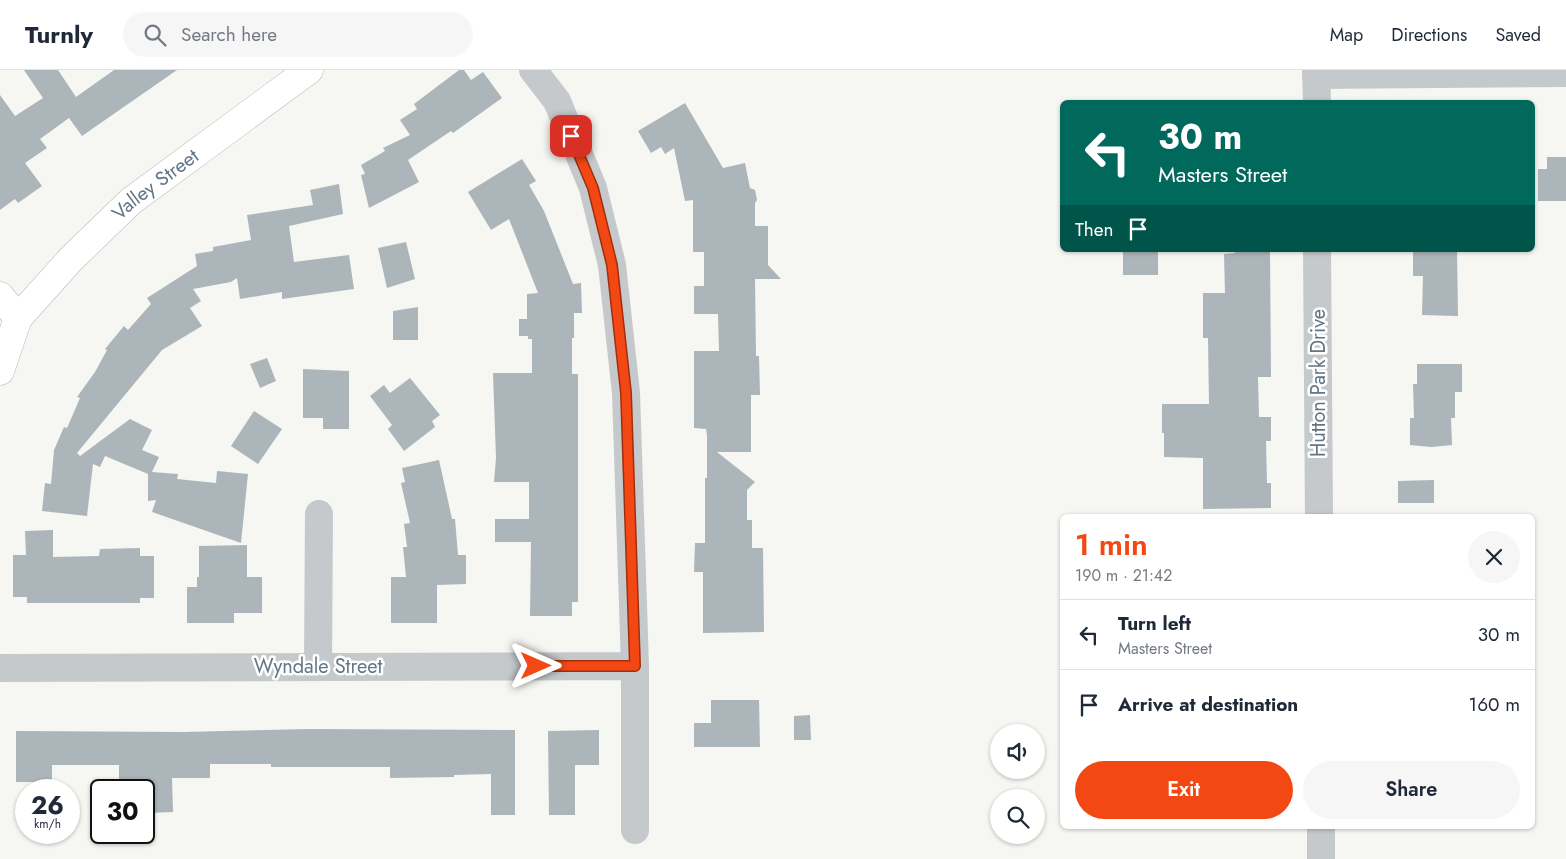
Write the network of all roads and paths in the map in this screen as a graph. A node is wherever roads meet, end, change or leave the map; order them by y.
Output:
1 (310, 70) edge
2 (532, 70) edge
3 (1316, 72) edge
4 (1566, 73) edge
5 (1316, 100) edge
6 (1317, 252) edge
7 (0, 296) edge
8 (18, 318) junction
9 (0, 371) edge
10 (319, 514) dead end
11 (1319, 514) edge
12 (318, 666) junction
13 (635, 666) junction
14 (0, 668) edge
15 (1321, 829) edge
16 (635, 830) dead end
17 (1321, 859) edge

1 - 8 main road, Valley Street
2 - 13 street
3 - 4 street
3 - 5 street
6 - 11 street, Hutton Park Drive
7 - 8 main road
8 - 9 main road
10 - 12 street
12 - 13 street, Wyndale Street
12 - 14 street, Wyndale Street
13 - 16 street
15 - 17 street

